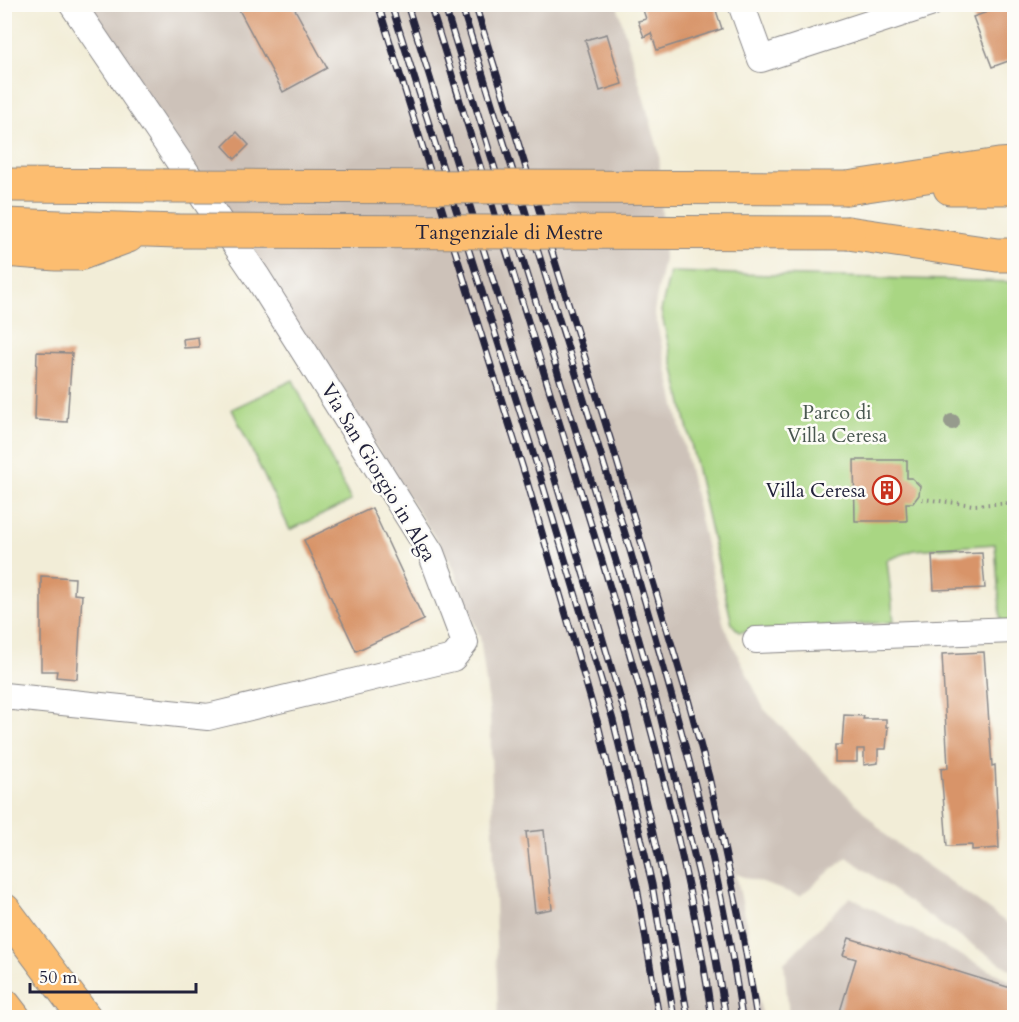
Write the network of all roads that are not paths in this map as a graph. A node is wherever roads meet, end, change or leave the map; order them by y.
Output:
1 (72, 4) edge
2 (741, 4) edge
3 (930, 4) edge
4 (1014, 164) edge
5 (4, 165) edge
6 (4, 185) edge
7 (94, 187) junction
8 (847, 188) junction
9 (1014, 188) edge
10 (4, 225) edge
11 (141, 231) junction
12 (1014, 232) edge
13 (848, 233) junction
14 (4, 250) edge
15 (1014, 255) edge
16 (1014, 630) edge
17 (756, 640) dead end
18 (4, 696) edge
19 (4, 909) edge
20 (4, 1005) edge
21 (14, 1017) edge
22 (85, 1017) edge

1 - 18 street, Via San Giorgio in Alga
2 - 3 street
4 - 8 highway
5 - 7 highway
6 - 7 highway
7 - 8 highway, bridge
8 - 9 highway
10 - 11 highway, Tangenziale di Mestre
11 - 13 highway, Tangenziale di Mestre, bridge
11 - 14 highway
12 - 13 highway, Tangenziale di Mestre
13 - 15 highway
16 - 17 street
19 - 22 highway
20 - 21 highway

